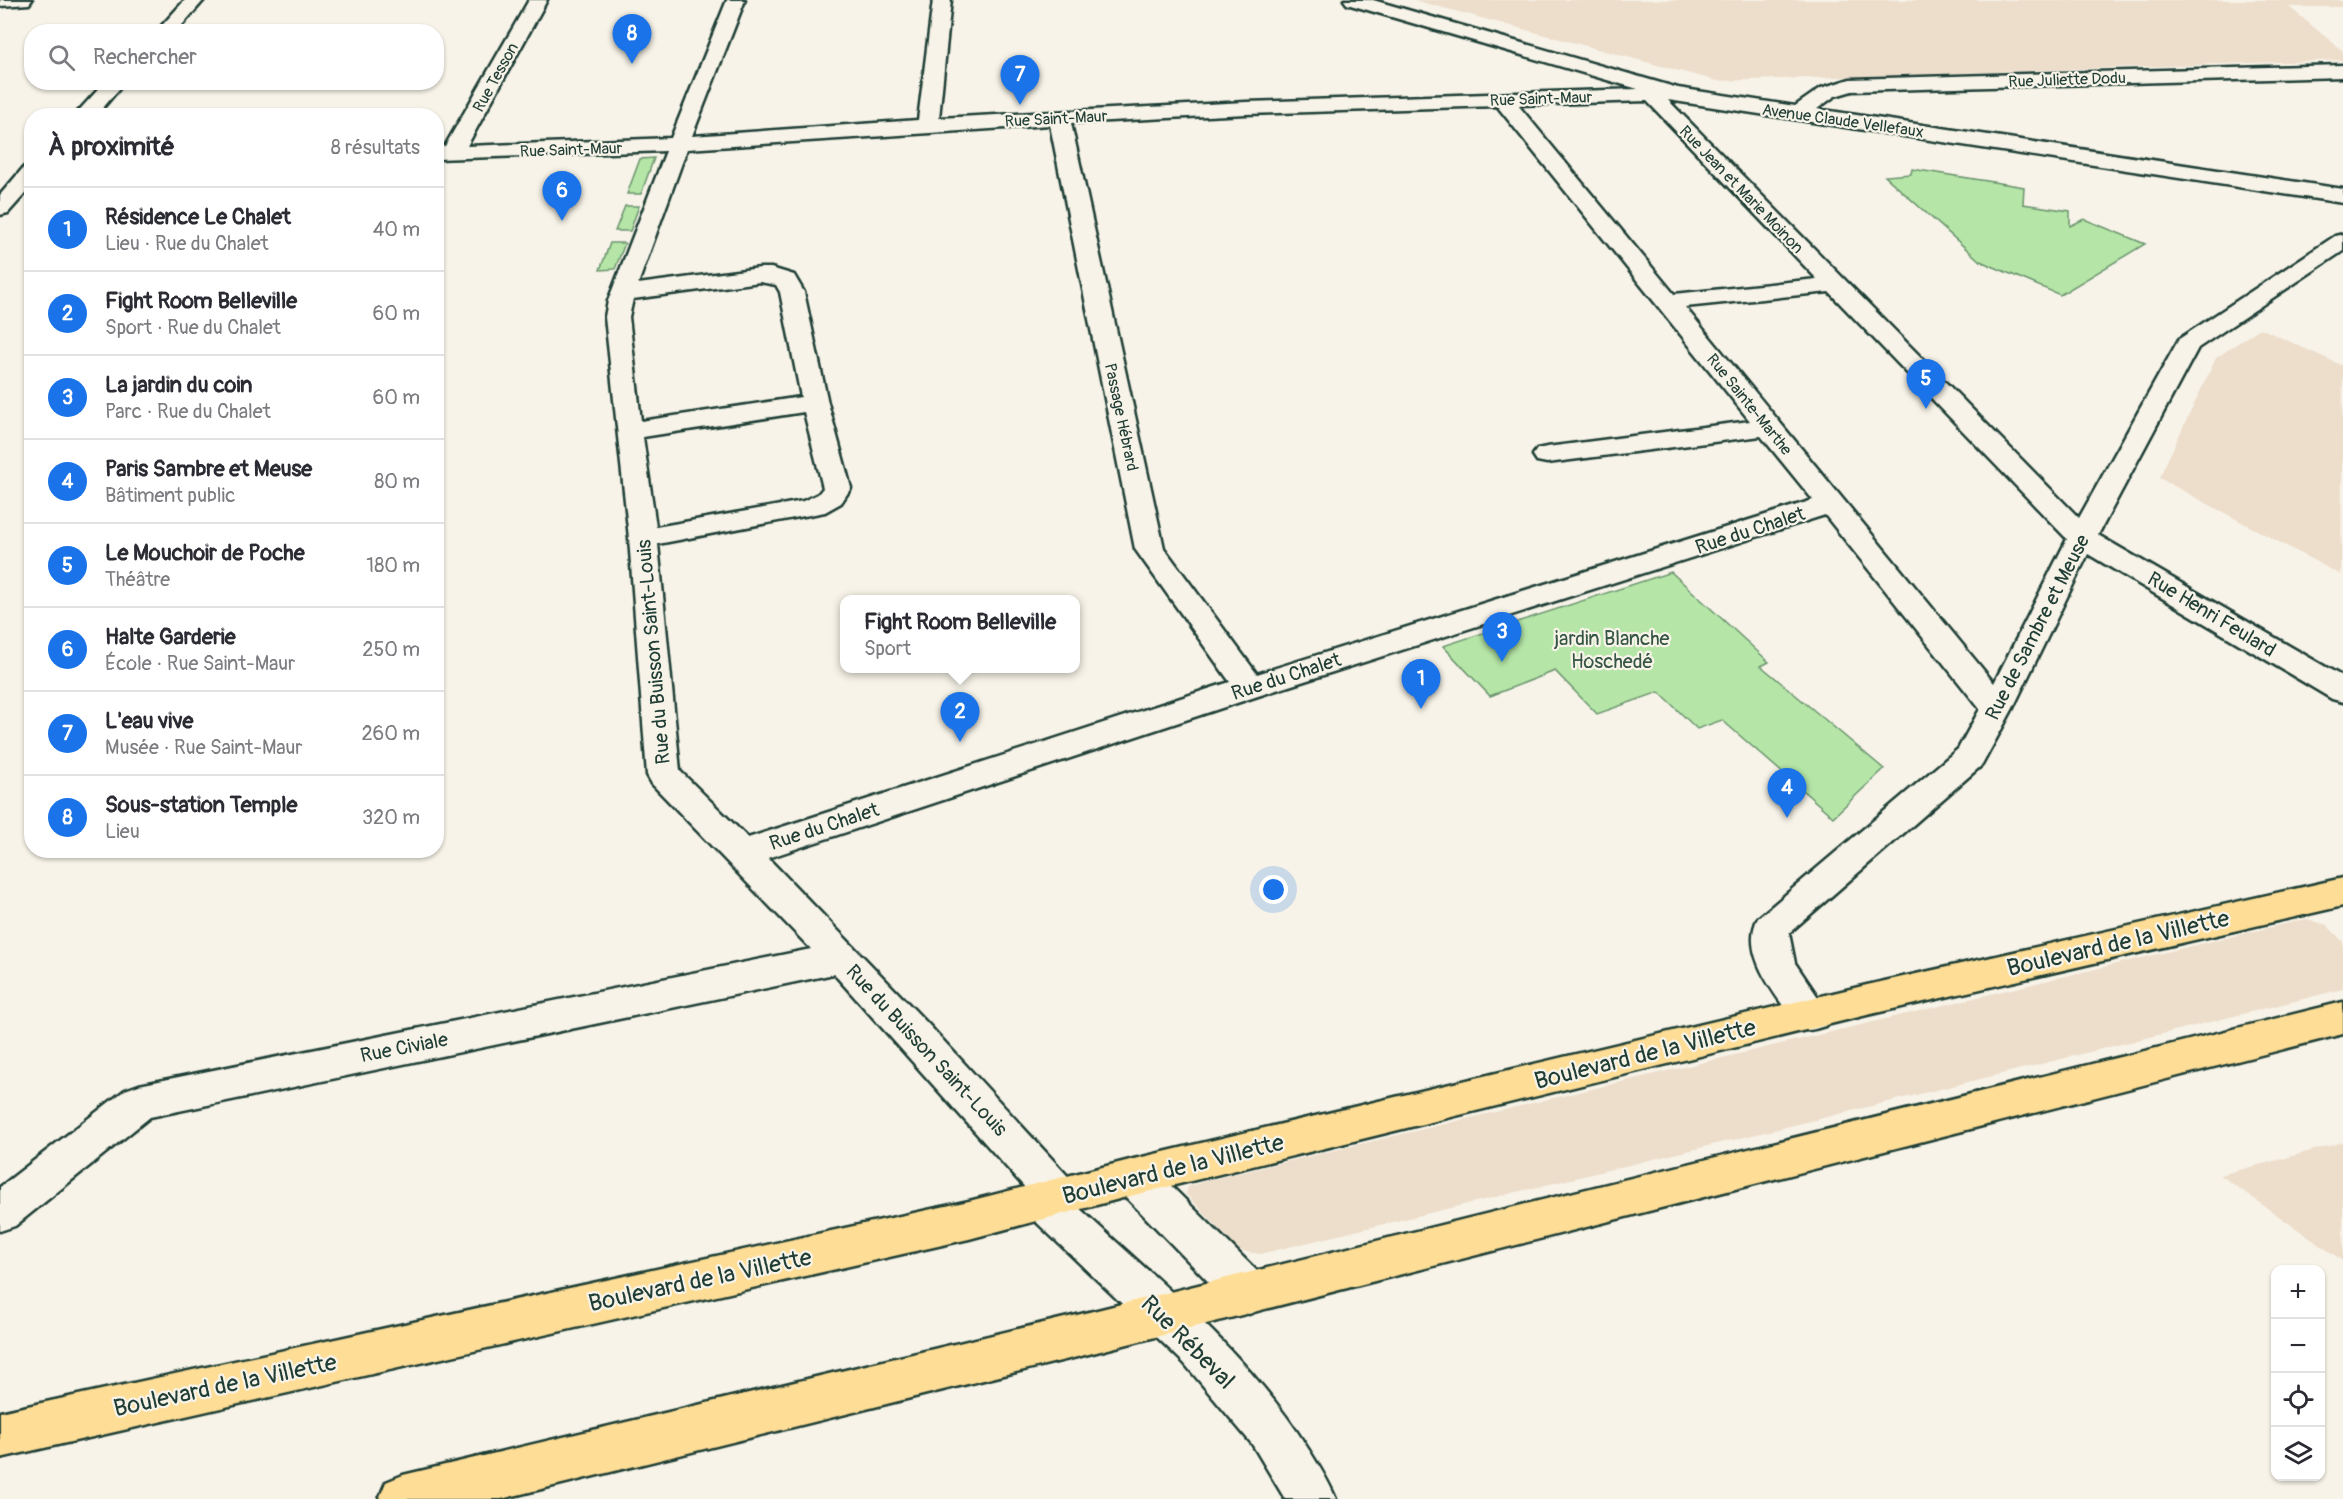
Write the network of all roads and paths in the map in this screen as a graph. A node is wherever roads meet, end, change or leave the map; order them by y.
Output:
1 (23, 0) edge
2 (195, 0) edge
3 (538, 0) edge
4 (736, 0) edge
5 (942, 0) edge
6 (1353, 0) edge
7 (0, 1) edge
8 (172, 24) edge
9 (2343, 70) edge
10 (108, 90) edge
11 (1651, 94) junction
12 (1676, 94) junction
13 (1503, 100) junction
14 (92, 108) edge
15 (1799, 113) junction
16 (1059, 117) junction
17 (928, 125) junction
18 (679, 144) junction
19 (444, 153) edge
20 (24, 166) edge
21 (8, 167) dead end
22 (24, 181) edge
23 (2343, 196) edge
24 (0, 208) edge
25 (2343, 241) edge
26 (1834, 284) junction
27 (622, 293) junction
28 (1667, 302) junction
29 (815, 403) junction
30 (1769, 427) junction
31 (629, 431) junction
32 (1547, 455) dead end
33 (1831, 504) junction
34 (643, 538) junction
35 (2082, 538) junction
36 (1250, 687) junction
37 (2343, 692) edge
38 (1997, 708) junction
39 (742, 853) junction
40 (2338, 900) edge
41 (842, 958) junction
42 (1811, 1015) junction
43 (2343, 1018) edge
44 (1134, 1178) junction
45 (1052, 1199) junction
46 (0, 1212) edge
47 (1249, 1293) junction
48 (1162, 1314) junction
49 (0, 1435) edge
50 (403, 1499) edge
51 (1312, 1499) edge

1 - 7 street
2 - 8 street
3 - 19 street, Rue Tesson
4 - 18 street, Rue du Buisson Saint-Louis
5 - 17 street
6 - 12 street, Avenue Claude Vellefaux
9 - 15 street, Rue Juliette Dodu
10 - 14 street
11 - 12 street, Rue Saint-Maur
11 - 13 street, Rue Saint-Maur
11 - 26 street, Rue Jean et Marie Moinon
12 - 15 street, Avenue Claude Vellefaux
13 - 16 street, Rue Saint-Maur
13 - 28 street, Rue Sainte-Marthe
15 - 23 street, Avenue Claude Vellefaux
16 - 17 street, Rue Saint-Maur
16 - 36 street, Passage Hébrard
17 - 18 street, Rue Saint-Maur
18 - 19 street, Rue Saint-Maur
18 - 27 street, Rue du Buisson Saint-Louis
20 - 21 street
22 - 24 street
25 - 35 street, Rue de Sambre et Meuse
26 - 28 street
26 - 35 street, Rue Jean et Marie Moinon
27 - 29 street
27 - 31 street, Rue du Buisson Saint-Louis
28 - 30 street, Rue Sainte-Marthe
29 - 31 street
29 - 34 street
30 - 32 street
30 - 33 street, Rue Sainte-Marthe
31 - 34 street, Rue du Buisson Saint-Louis
33 - 36 street, Rue du Chalet
33 - 38 street, Rue Sainte-Marthe
34 - 39 street, Rue du Buisson Saint-Louis
35 - 37 street, Rue Henri Feulard
35 - 38 street, Rue de Sambre et Meuse
36 - 39 street, Rue du Chalet
38 - 42 street, Rue de Sambre et Meuse
39 - 41 street, Rue du Buisson Saint-Louis
40 - 42 main road, Boulevard de la Villette
41 - 45 street, Rue du Buisson Saint-Louis
41 - 46 street, Rue Civiale
42 - 44 main road, Boulevard de la Villette
43 - 47 main road
44 - 45 main road, Boulevard de la Villette
44 - 47 street
45 - 48 street, Rue Rébeval
45 - 49 main road, Boulevard de la Villette
47 - 48 main road
48 - 50 main road
48 - 51 street, Rue Rébeval

